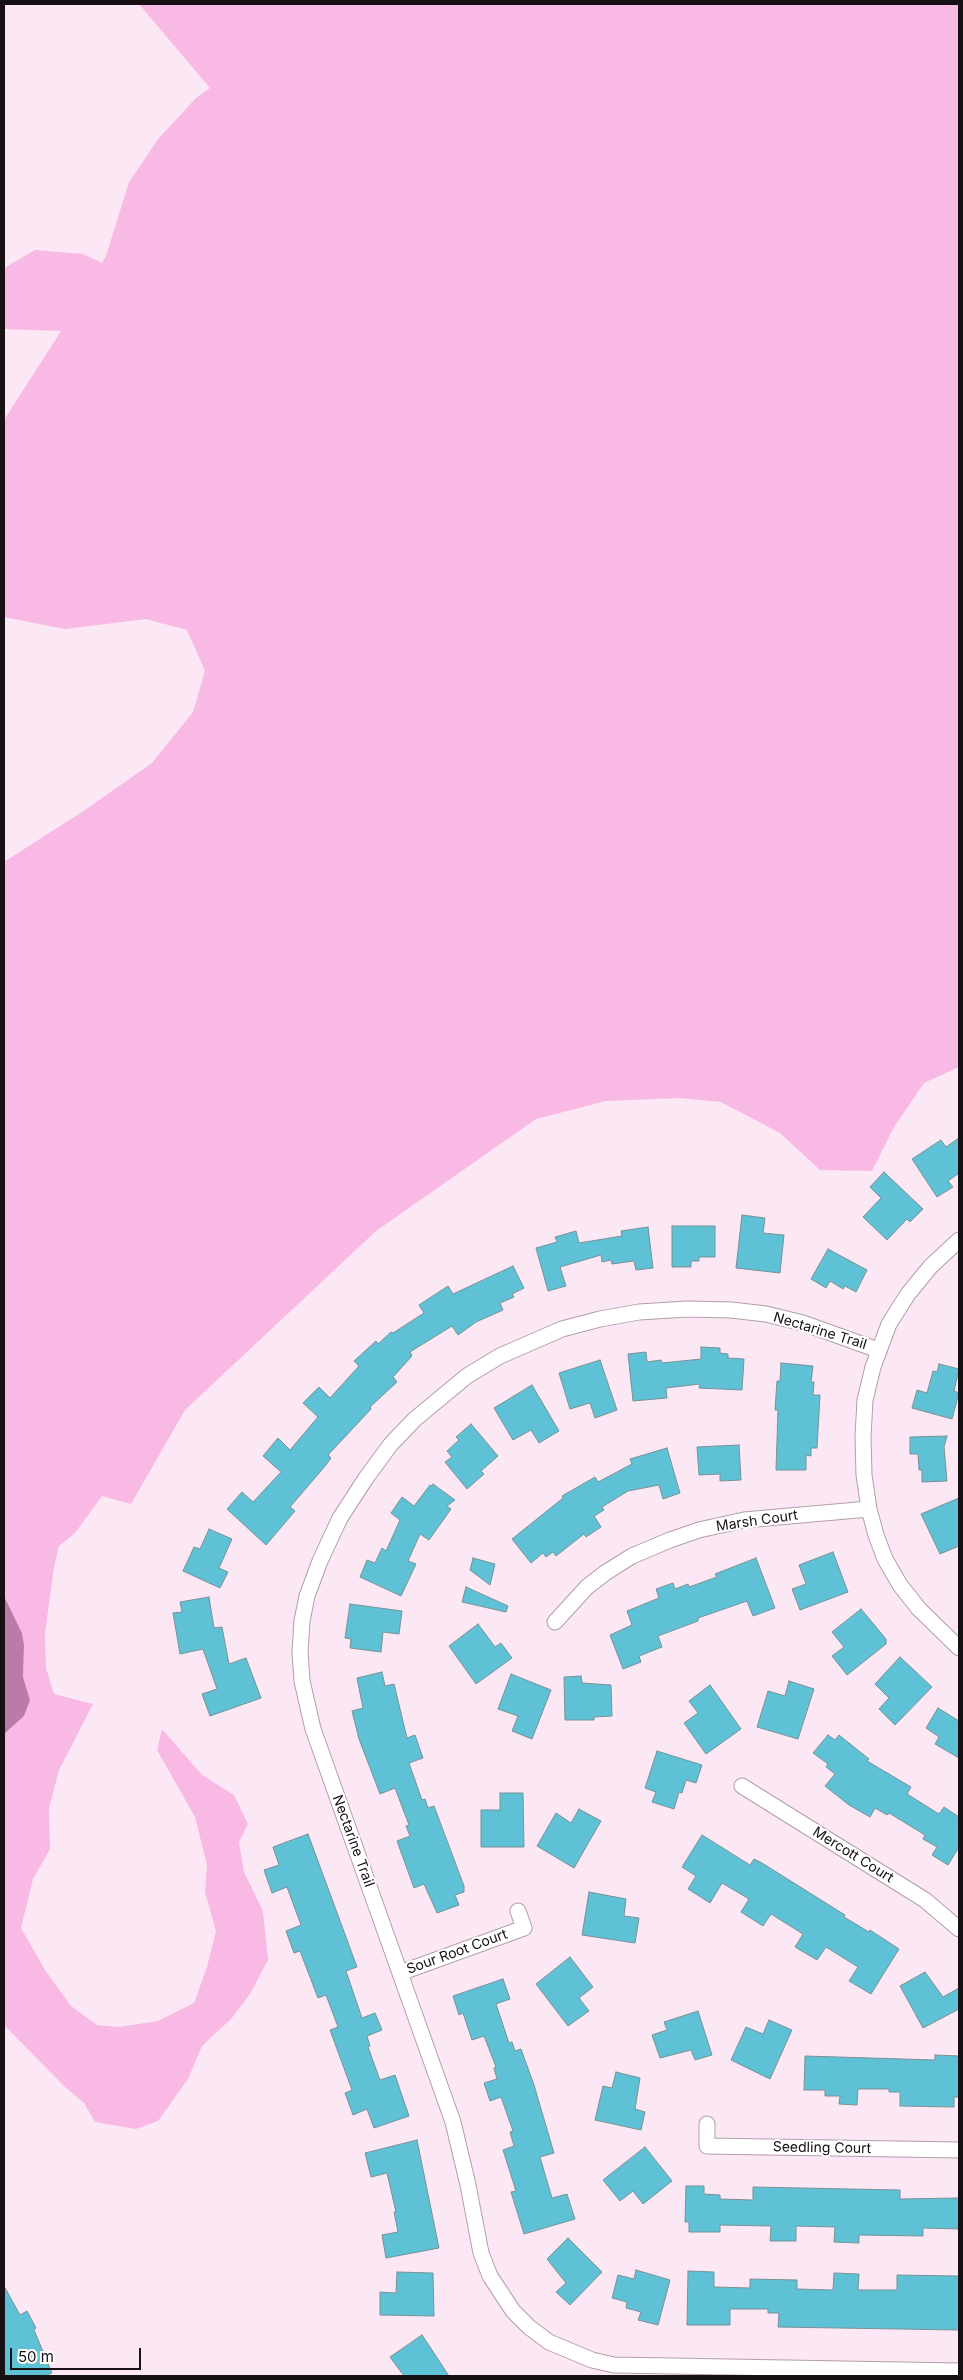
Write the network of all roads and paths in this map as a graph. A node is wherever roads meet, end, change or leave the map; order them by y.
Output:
1 (959, 1240) edge
2 (878, 1350) junction
3 (869, 1509) junction
4 (554, 1622) dead end
5 (959, 1648) edge
6 (742, 1786) dead end
7 (518, 1911) dead end
8 (959, 1929) edge
9 (400, 1973) junction
10 (707, 2124) dead end
11 (959, 2150) edge
12 (959, 2371) edge

1 - 2 street
2 - 3 street
2 - 9 street, Nectarine Trail
3 - 4 street, Marsh Court
3 - 5 street
6 - 8 street, Mercott Court
7 - 9 street, Sour Root Court
9 - 12 street, Nectarine Trail
10 - 11 street, Seedling Court

